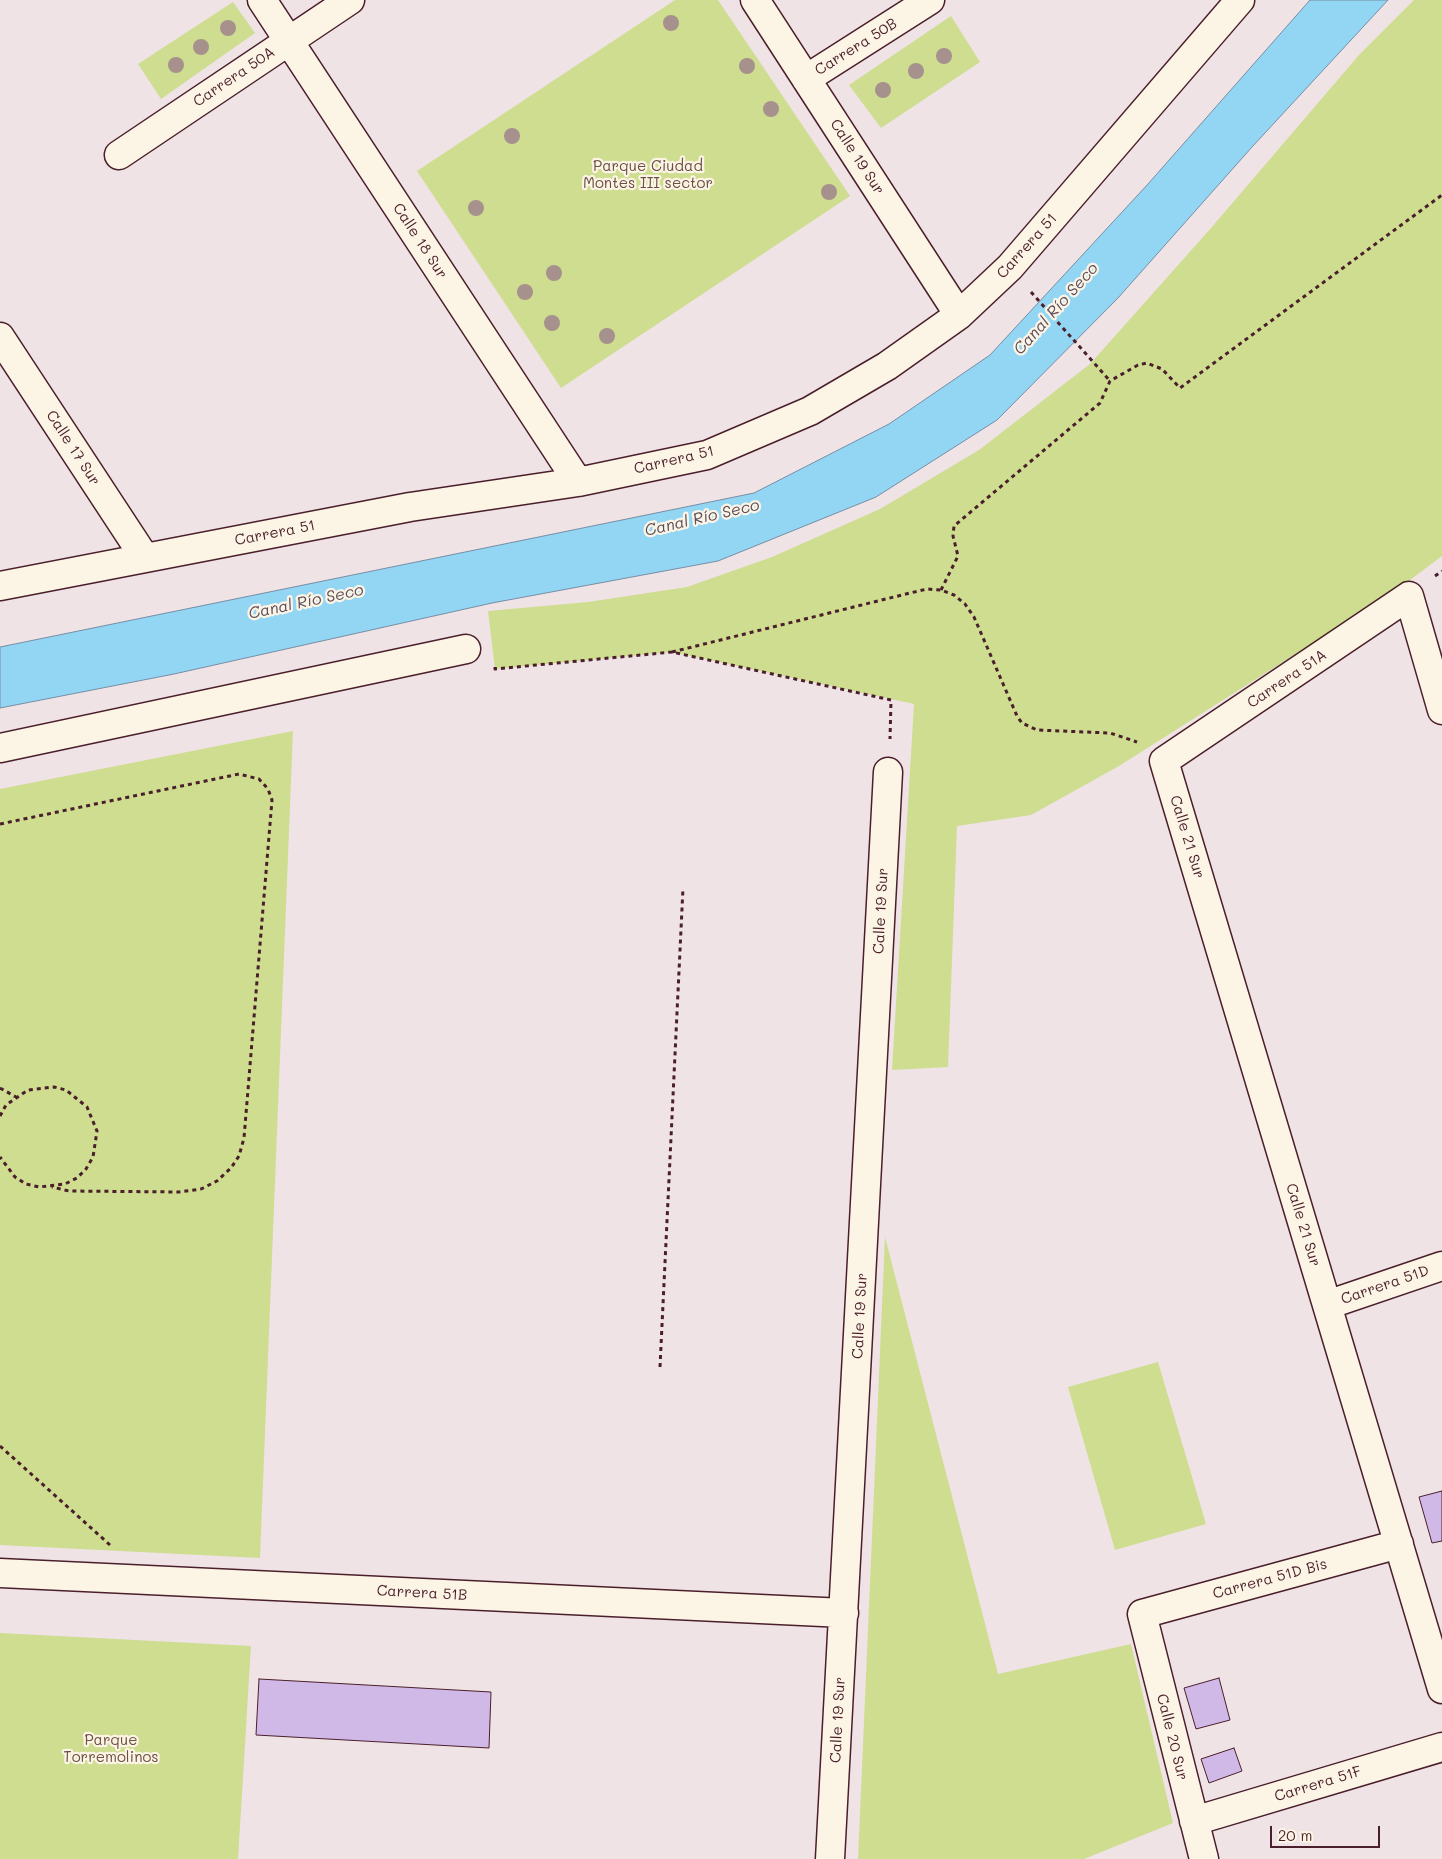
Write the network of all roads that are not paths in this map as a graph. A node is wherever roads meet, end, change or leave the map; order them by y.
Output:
1 (262, 0) edge
2 (350, 0) edge
3 (756, 0) edge
4 (930, 0) edge
5 (1240, 0) edge
6 (288, 41) junction
7 (806, 79) junction
8 (119, 155) dead end
9 (958, 315) junction
10 (0, 337) edge
11 (578, 482) junction
12 (145, 558) junction
13 (0, 586) edge
14 (466, 649) road end
15 (1442, 710) edge
16 (0, 748) edge
17 (1164, 761) joint
18 (888, 772) road end
19 (1442, 1266) edge
20 (1327, 1305) junction
21 (1398, 1544) junction
22 (0, 1573) edge
23 (844, 1613) junction
24 (1142, 1614) joint
25 (1442, 1689) edge
26 (1442, 1747) edge
27 (1194, 1821) junction
28 (830, 1859) edge
29 (1204, 1859) edge

1 - 6 street, Calle 18 Sur
2 - 6 street, Carrera 50A
3 - 7 street, Calle 19 Sur
4 - 7 street, Carrera 50B
5 - 9 street, Carrera 51
6 - 8 street, Carrera 50A
6 - 11 street, Calle 18 Sur
7 - 9 street, Calle 19 Sur
9 - 11 street, Carrera 51
10 - 12 street, Calle 17 Sur
11 - 12 street, Carrera 51
12 - 13 street, Carrera 51
14 - 16 street
15 - 17 street, Carrera 51A
17 - 20 street, Calle 21 Sur
18 - 23 street, Calle 19 Sur
19 - 20 street, Carrera 51D
20 - 21 street, Calle 21 Sur
21 - 24 street, Carrera 51D Bis
21 - 25 street, Calle 21 Sur
22 - 23 street, Carrera 51B
23 - 28 street, Calle 19 Sur
24 - 27 street, Calle 20 Sur
26 - 27 street, Carrera 51F
27 - 29 street, Calle 20 Sur

